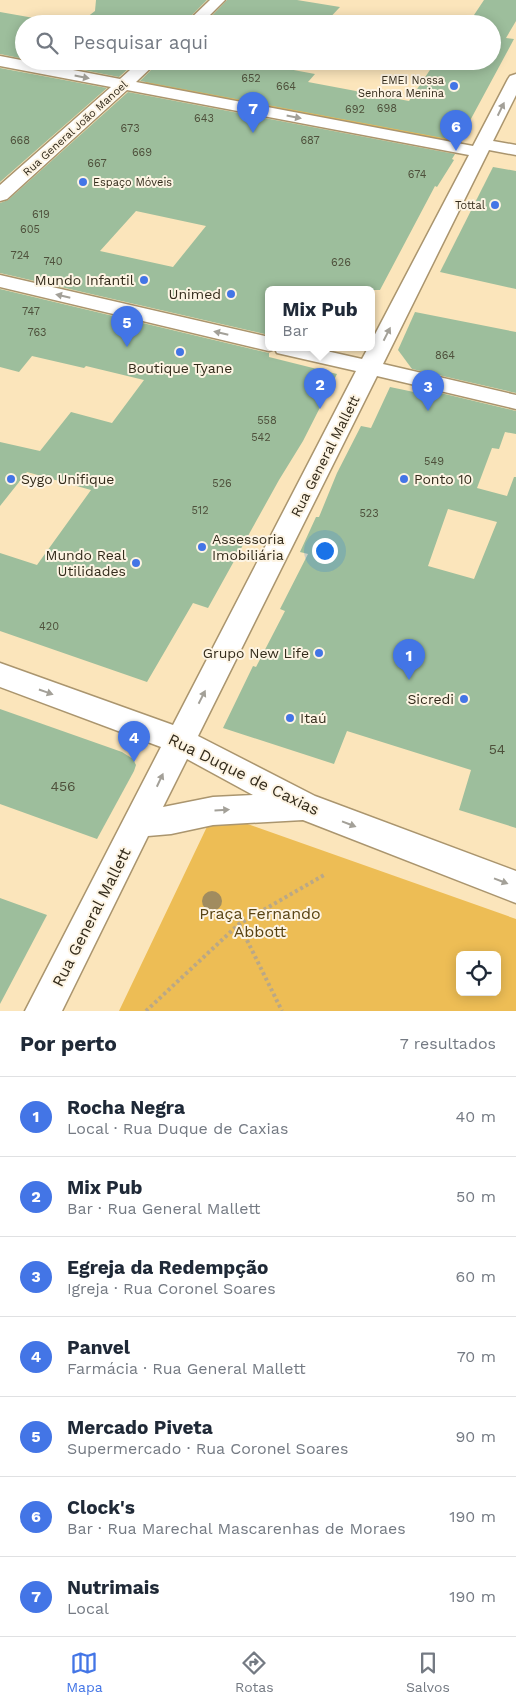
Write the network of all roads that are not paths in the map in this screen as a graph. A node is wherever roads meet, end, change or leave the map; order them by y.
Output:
1 (218, 0) edge
2 (202, 15) edge
3 (0, 49) edge
4 (15, 52) edge
5 (0, 61) edge
6 (15, 63) edge
7 (65, 70) edge
8 (98, 70) edge
9 (140, 70) edge
10 (130, 79) junction
11 (516, 79) edge
12 (484, 145) junction
13 (516, 150) edge
14 (0, 195) edge
15 (0, 281) edge
16 (265, 343) edge
17 (298, 351) edge
18 (370, 368) junction
19 (516, 402) edge
20 (0, 675) edge
21 (180, 741) junction
22 (304, 806) junction
23 (139, 823) junction
24 (516, 886) edge
25 (43, 1011) edge

1 - 2 street
3 - 4 street
5 -> 6 street
7 -> 10 street
8 - 10 street
9 - 10 street, Rua General João Manoel
10 - 12 street
10 - 14 street, Rua General João Manoel
12 -> 11 street, Rua General Mallett
12 - 13 street
18 -> 12 street, Rua General Mallett
16 -> 15 street
17 - 18 street
18 - 19 street
21 -> 18 street, Rua General Mallett
20 -> 21 street, Rua Duque de Caxias
21 - 22 street, Rua Duque de Caxias
23 -> 21 street, Rua General Mallett
23 -> 22 street
22 -> 24 street, Rua Duque de Caxias
23 - 25 street, Rua General Mallett

